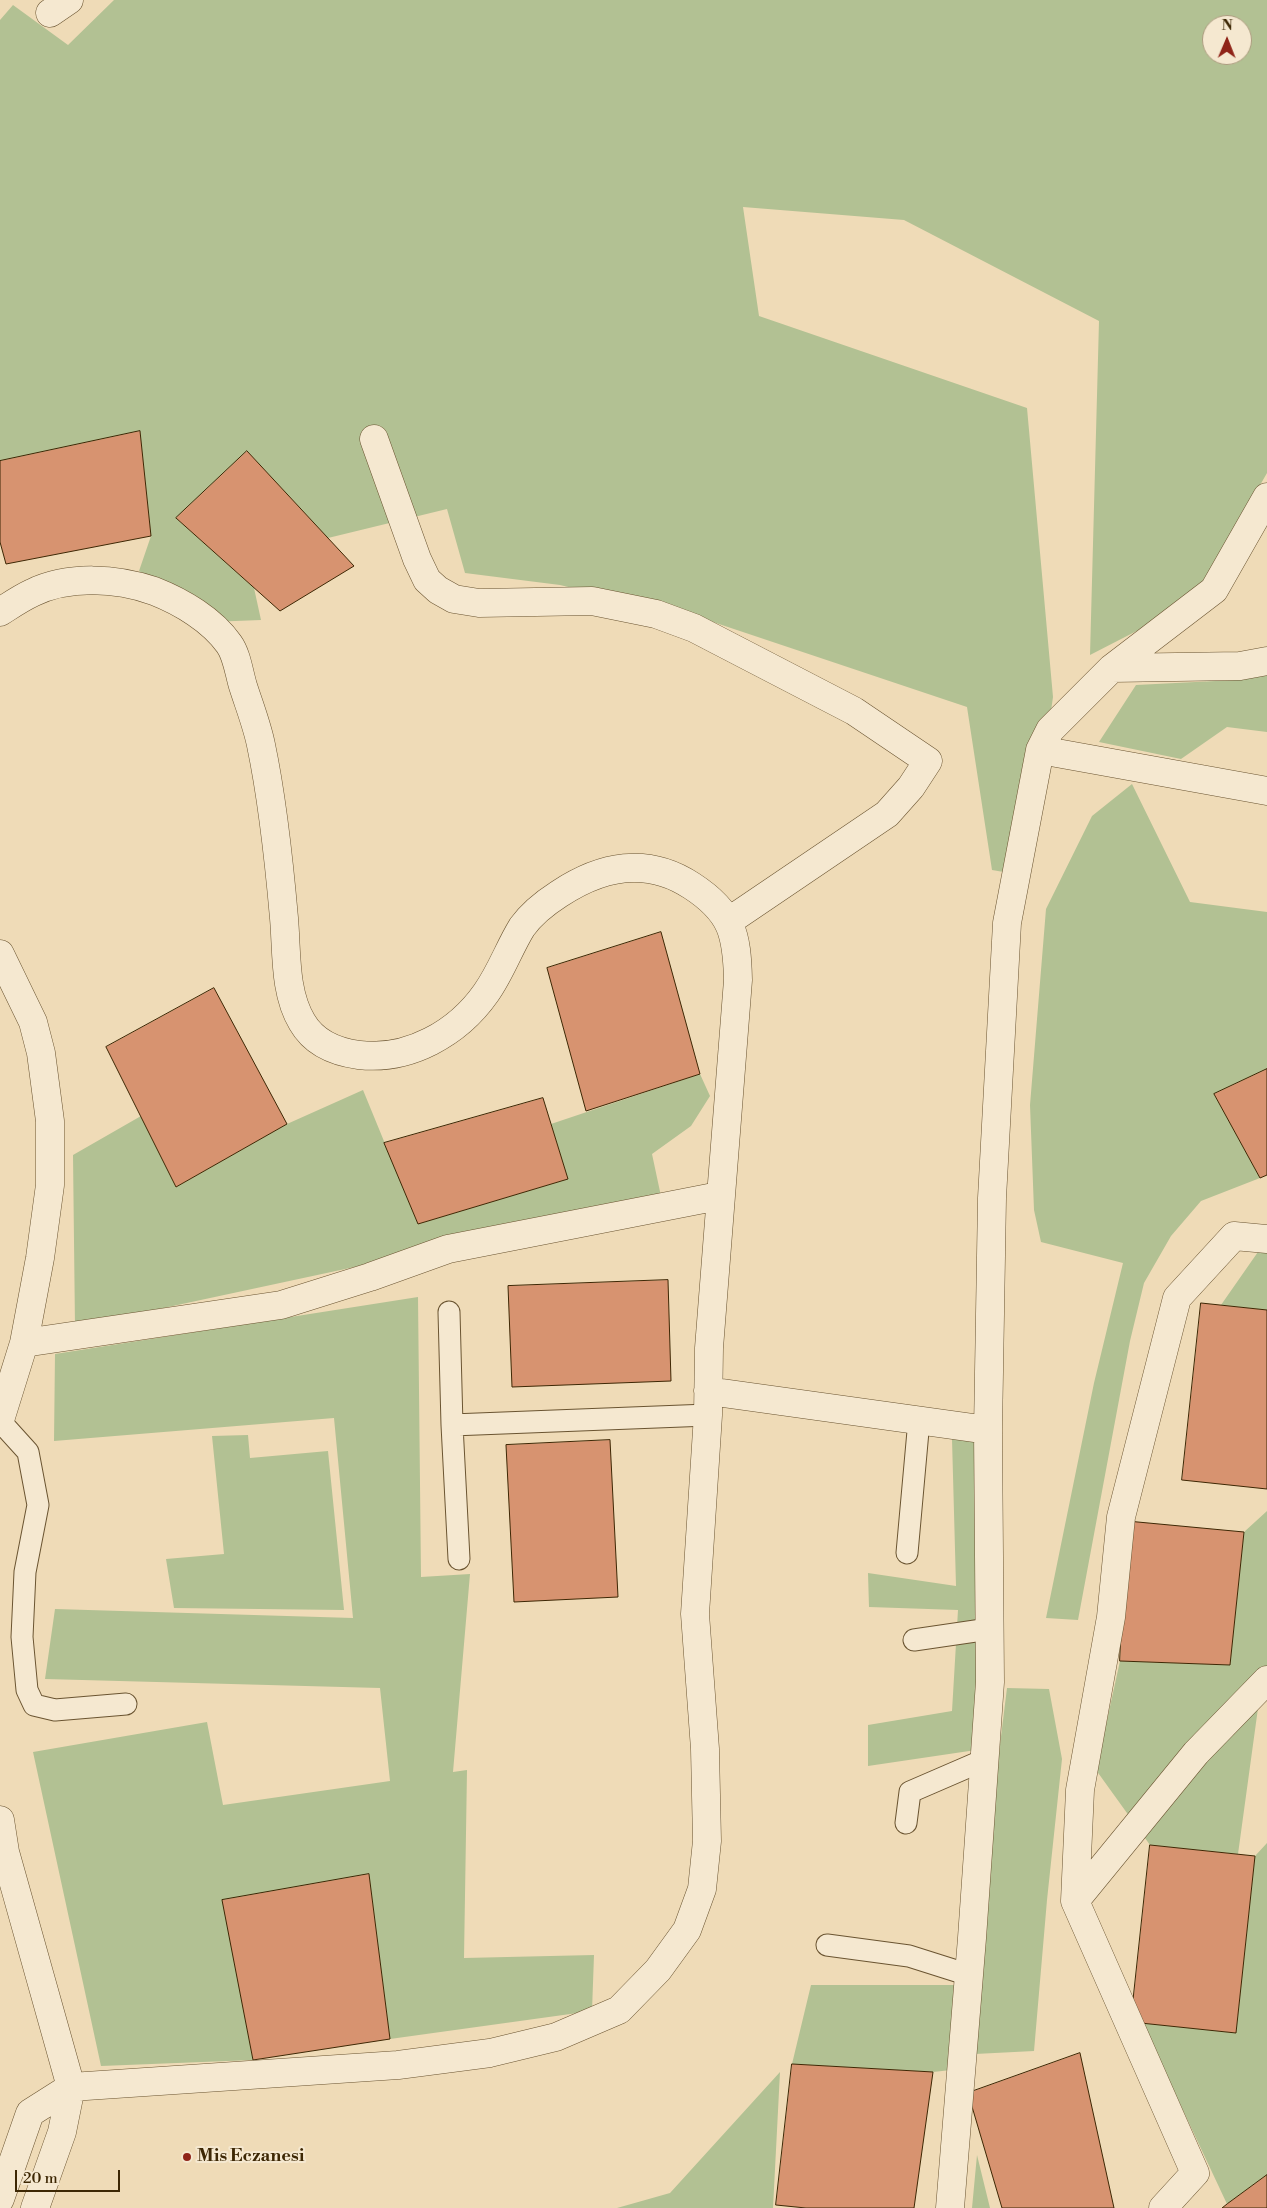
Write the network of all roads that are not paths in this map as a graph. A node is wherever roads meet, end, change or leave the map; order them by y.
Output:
1 (374, 439) dead end
2 (1267, 497) edge
3 (0, 612) edge
4 (1267, 660) edge
5 (1112, 668) junction
6 (1040, 750) junction
7 (1267, 791) edge
8 (729, 921) junction
9 (0, 954) edge
10 (719, 1196) junction
11 (1267, 1239) edge
12 (449, 1312) dead end
13 (24, 1343) junction
14 (708, 1403) junction
15 (0, 1420) edge
16 (919, 1420) junction
17 (452, 1426) junction
18 (988, 1430) junction
19 (907, 1553) dead end
20 (459, 1559) dead end
21 (989, 1629) junction
22 (914, 1640) dead end
23 (1267, 1680) edge
24 (126, 1704) dead end
25 (984, 1760) junction
26 (0, 1820) edge
27 (906, 1823) dead end
28 (1075, 1901) junction
29 (827, 1945) dead end
30 (969, 1975) junction
31 (71, 2087) junction
32 (0, 2199) edge
33 (35, 2208) edge
34 (950, 2208) edge
35 (1164, 2208) edge

1 - 8 street
2 - 5 street
3 - 8 street
4 - 5 street
5 - 6 street
6 - 7 street
6 - 18 street
8 - 10 street
9 - 13 street
10 - 13 street
10 - 14 street
11 - 28 street
12 - 17 lane
13 - 15 street
14 - 16 street
14 - 17 lane
14 - 31 street
15 - 24 lane
16 - 18 street
16 - 19 lane
17 - 20 lane
18 - 21 street
21 - 22 lane
21 - 25 street
23 - 28 street
25 - 27 lane
25 - 30 street
26 - 31 street
28 - 35 street
29 - 30 lane
30 - 34 street
31 - 32 street
31 - 33 street

